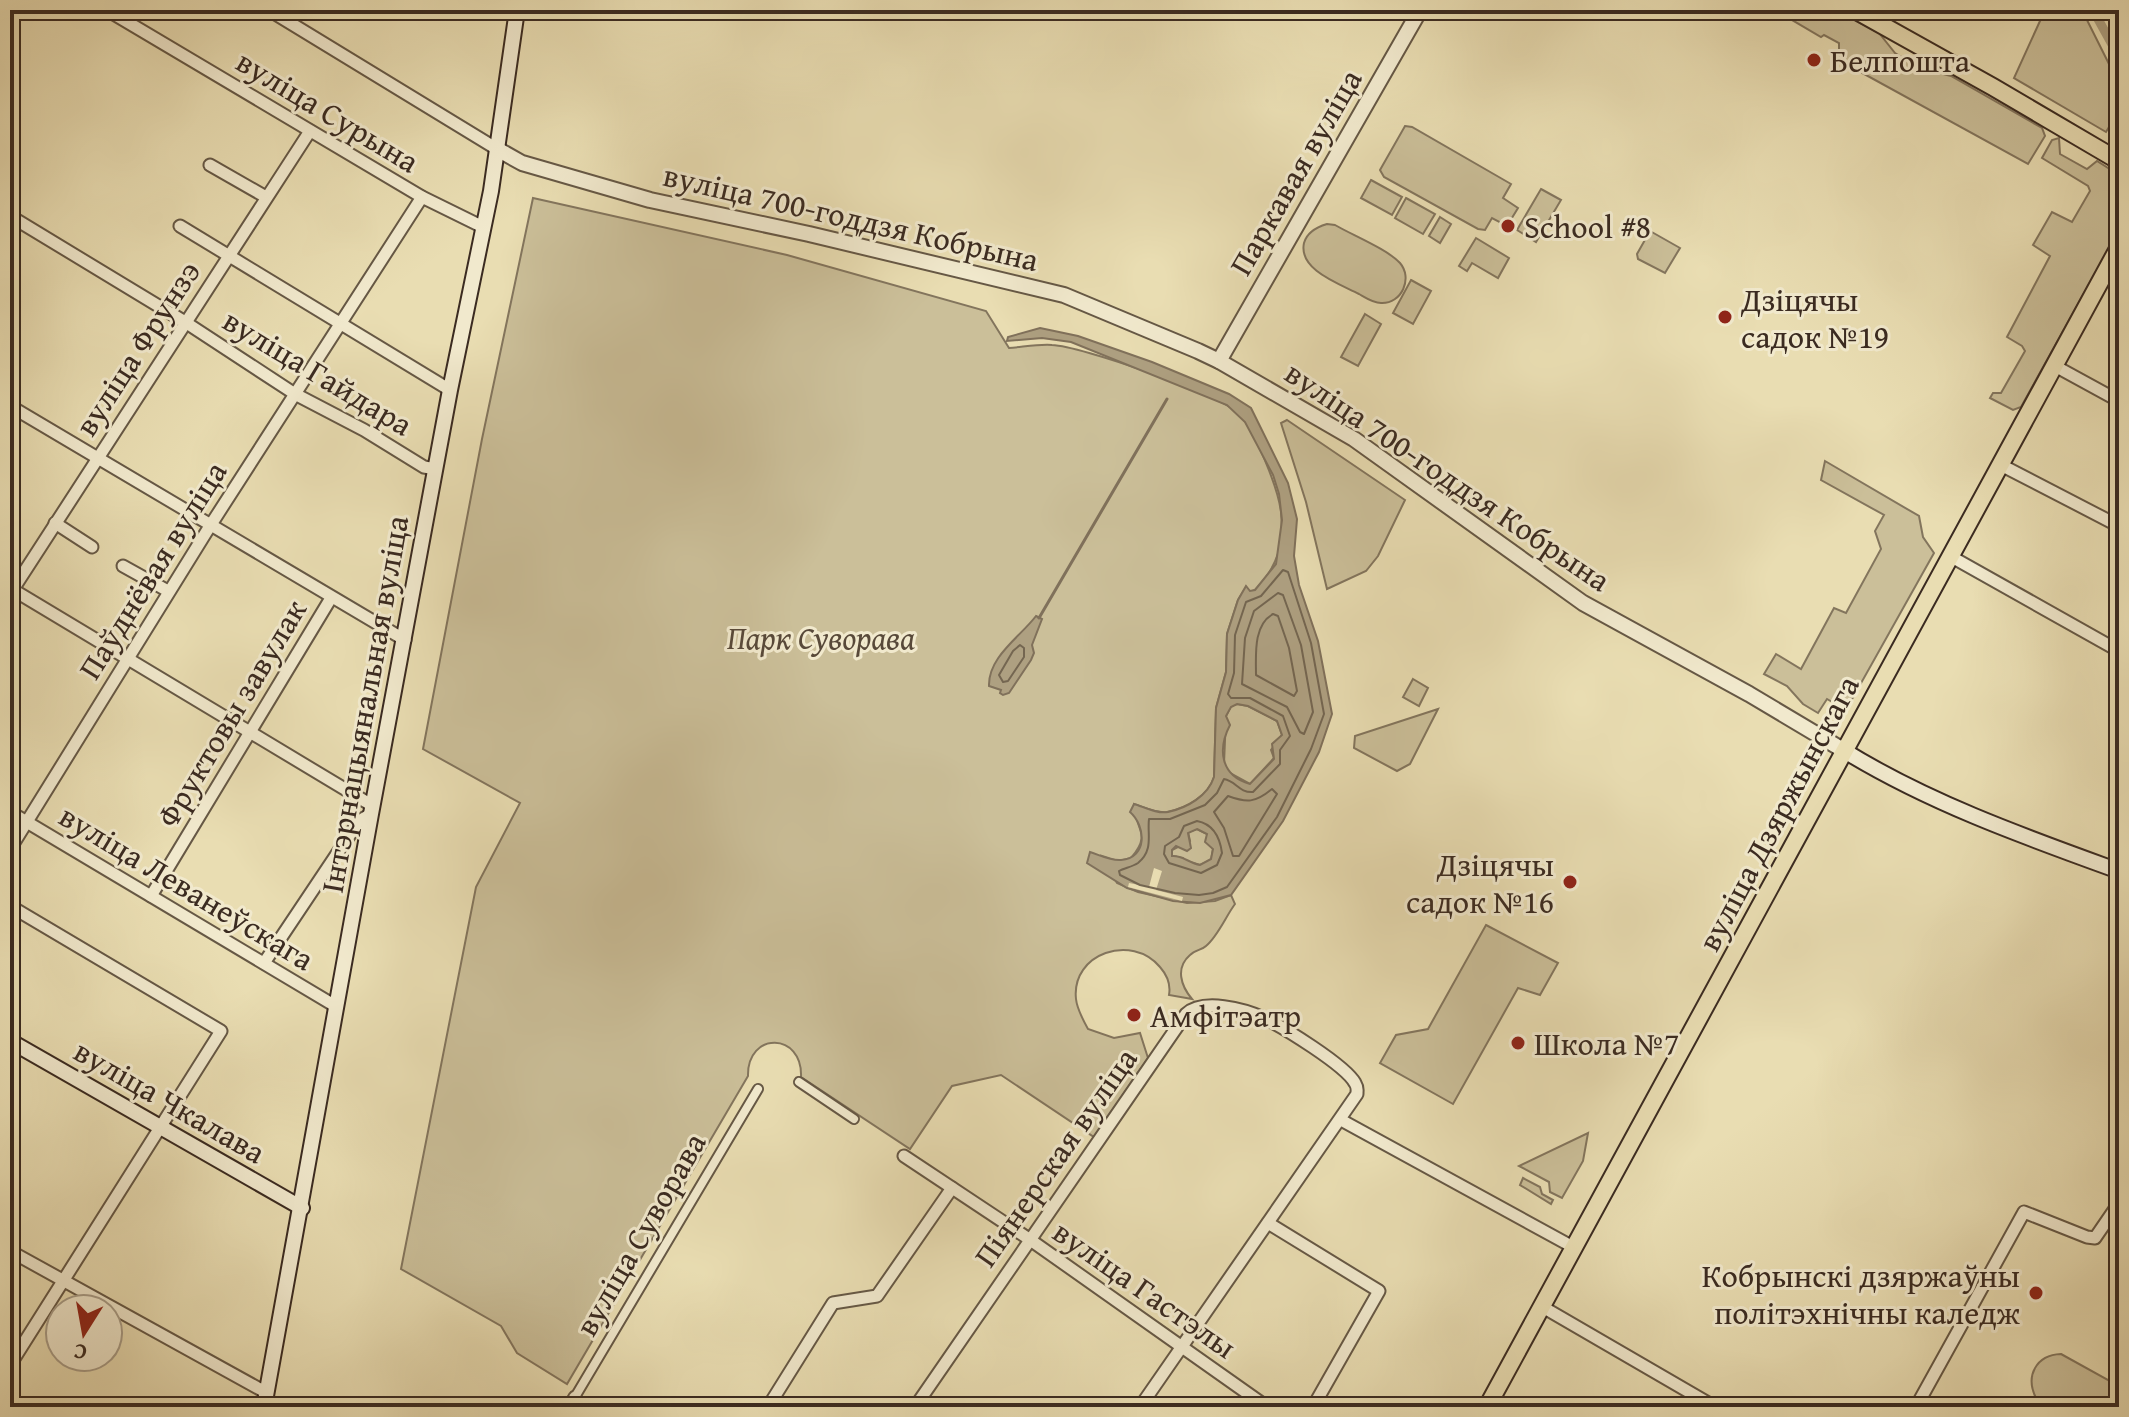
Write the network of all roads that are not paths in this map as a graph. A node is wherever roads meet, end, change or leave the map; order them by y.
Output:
1 (107, 10) edge
2 (517, 10) edge
3 (1420, 10) edge
4 (1855, 10) edge
5 (275, 11) edge
6 (310, 131) junction
7 (497, 149) junction
8 (2119, 161) edge
9 (210, 165) dead end
10 (266, 197) junction
11 (422, 197) junction
12 (10, 216) edge
13 (180, 226) dead end
14 (483, 227) junction
15 (2119, 247) edge
16 (228, 255) junction
17 (341, 321) junction
18 (185, 322) junction
19 (1219, 361) junction
20 (2055, 366) junction
21 (450, 390) junction
22 (295, 394) junction
23 (2119, 401) edge
24 (10, 406) edge
25 (96, 458) junction
26 (2001, 465) junction
27 (436, 469) junction
28 (55, 523) junction
29 (210, 526) junction
30 (2119, 526) edge
31 (92, 547) dead end
32 (1950, 556) junction
33 (123, 566) dead end
34 (11, 591) edge
35 (168, 591) junction
36 (331, 598) junction
37 (405, 640) junction
38 (2119, 651) edge
39 (126, 659) junction
40 (249, 731) junction
41 (1843, 750) junction
42 (372, 810) junction
43 (10, 812) edge
44 (27, 822) junction
45 (10, 849) edge
46 (2119, 871) edge
47 (151, 896) junction
48 (10, 906) edge
49 (264, 963) junction
50 (337, 1007) junction
51 (10, 1041) edge
52 (799, 1082) dead end
53 (758, 1089) dead end
54 (854, 1119) dead end
55 (1341, 1120) junction
56 (160, 1128) junction
57 (904, 1156) dead end
58 (952, 1188) junction
59 (2119, 1203) edge
60 (302, 1208) junction
61 (1268, 1223) junction
62 (1029, 1239) junction
63 (1573, 1247) junction
64 (10, 1251) edge
65 (65, 1281) junction
66 (1541, 1306) junction
67 (1181, 1348) junction
68 (10, 1365) edge
69 (265, 1400) edge
70 (572, 1402) edge
71 (768, 1407) edge
72 (915, 1407) edge
73 (1140, 1407) edge
74 (1267, 1407) edge
75 (1313, 1407) edge
76 (1487, 1407) edge
77 (1715, 1407) edge
78 (1916, 1407) edge

1 - 6 street, вуліца Сурына
2 - 7 main road, Інтэрнацыянальная вуліца
3 - 19 main road, Паркавая вуліца
4 - 8 main road
5 - 7 street
6 - 10 street, вуліца Фрунзэ
6 - 11 street, вуліца Сурына
7 - 14 main road, Інтэрнацыянальная вуліца
7 - 19 main road, вуліца 700-годдзя Кобрына
9 - 10 street
10 - 16 street, вуліца Фрунзэ
11 - 14 street, вуліца Сурына
11 - 17 street, Паўднёвая вуліца
12 - 18 street, вуліца Гайдара
13 - 16 street
14 - 21 main road, Інтэрнацыянальная вуліца
15 - 20 main road, вуліца Дзяржынскага
16 - 17 street
16 - 18 street, вуліца Фрунзэ
17 - 21 street
17 - 22 street, Паўднёвая вуліца
18 - 22 street, вуліца Гайдара
18 - 25 street, вуліца Фрунзэ
19 - 41 main road, вуліца 700-годдзя Кобрына
20 - 23 street
20 - 26 main road, вуліца Дзяржынскага
21 - 27 main road, Інтэрнацыянальная вуліца
22 - 27 street, вуліца Гайдара
22 - 29 street, Паўднёвая вуліца
24 - 25 street
25 - 28 street, вуліца Фрунзэ
25 - 29 street
26 - 30 street
26 - 32 main road, вуліца Дзяржынскага
27 - 37 main road, Інтэрнацыянальная вуліца
28 - 31 street
28 - 34 street, вуліца Фрунзэ
29 - 35 street, Паўднёвая вуліца
29 - 36 street
32 - 38 street
32 - 41 main road, вуліца Дзяржынскага
33 - 35 street
34 - 39 street
35 - 39 street, Паўднёвая вуліца
36 - 37 street
36 - 40 street, Фруктовы завулак
37 - 42 main road, Інтэрнацыянальная вуліца
39 - 40 street
39 - 44 street, Паўднёвая вуліца
40 - 42 street
40 - 47 street, Фруктовы завулак
41 - 46 main road, вуліца 700-годдзя Кобрына
41 - 63 main road, вуліца Дзяржынскага
42 - 49 street
42 - 50 main road, Інтэрнацыянальная вуліца
43 - 44 street, вуліца Леванеўскага
44 - 45 street, Паўднёвая вуліца
44 - 47 street, вуліца Леванеўскага
47 - 49 street, вуліца Леванеўскага
48 - 56 street
49 - 50 street, вуліца Леванеўскага
50 - 60 main road, Інтэрнацыянальная вуліца
51 - 56 main road, вуліца Чкалава
52 - 54 street
53 - 70 street, вуліца Суворава
55 - 61 street
55 - 62 street, Піянерская вуліца
55 - 63 street
56 - 60 main road, вуліца Чкалава
56 - 65 street
57 - 58 street, вуліца Гастэлы
58 - 62 street, вуліца Гастэлы
58 - 71 street
59 - 78 street
60 - 69 main road, Інтэрнацыянальная вуліца
61 - 67 street
61 - 75 street
62 - 67 street, вуліца Гастэлы
62 - 72 street, Піянерская вуліца
63 - 66 main road, вуліца Дзяржынскага
64 - 65 street
65 - 68 street
65 - 69 street
66 - 76 main road, вуліца Дзяржынскага
66 - 77 street
67 - 73 street
67 - 74 street, вуліца Гастэлы

